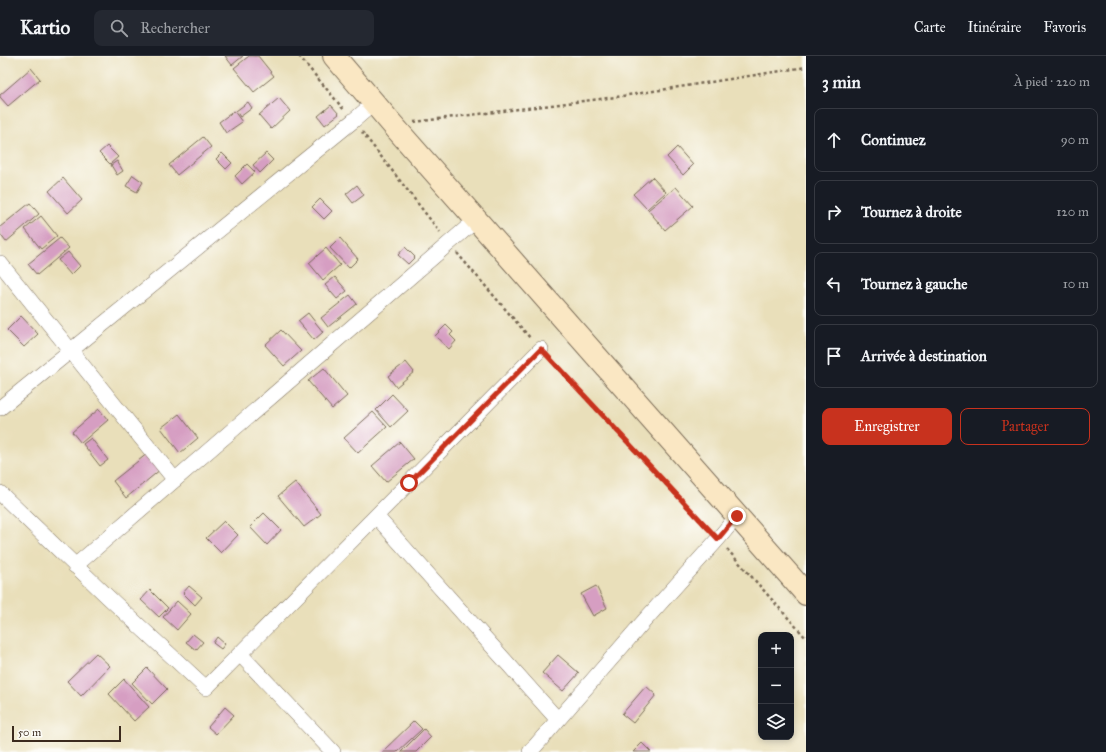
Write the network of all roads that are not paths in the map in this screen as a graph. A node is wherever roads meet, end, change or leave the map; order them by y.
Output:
1 (334, 56) edge
2 (374, 103) junction
3 (476, 220) junction
4 (0, 263) edge
5 (541, 349) road end
6 (70, 351) junction
7 (0, 408) edge
8 (175, 480) junction
9 (0, 493) edge
10 (376, 516) junction
11 (737, 516) junction
12 (75, 566) junction
13 (806, 594) edge
14 (240, 654) junction
15 (558, 720) junction
16 (333, 752) edge
17 (530, 752) edge

1 - 2 main road
2 - 3 main road
2 - 6 street
3 - 8 street
3 - 11 main road
4 - 6 street
5 - 10 street
6 - 7 street
6 - 8 street
8 - 12 street
9 - 12 street
10 - 14 street
10 - 15 street
11 - 13 main road
11 - 15 street
12 - 14 street
14 - 16 street
15 - 17 street

